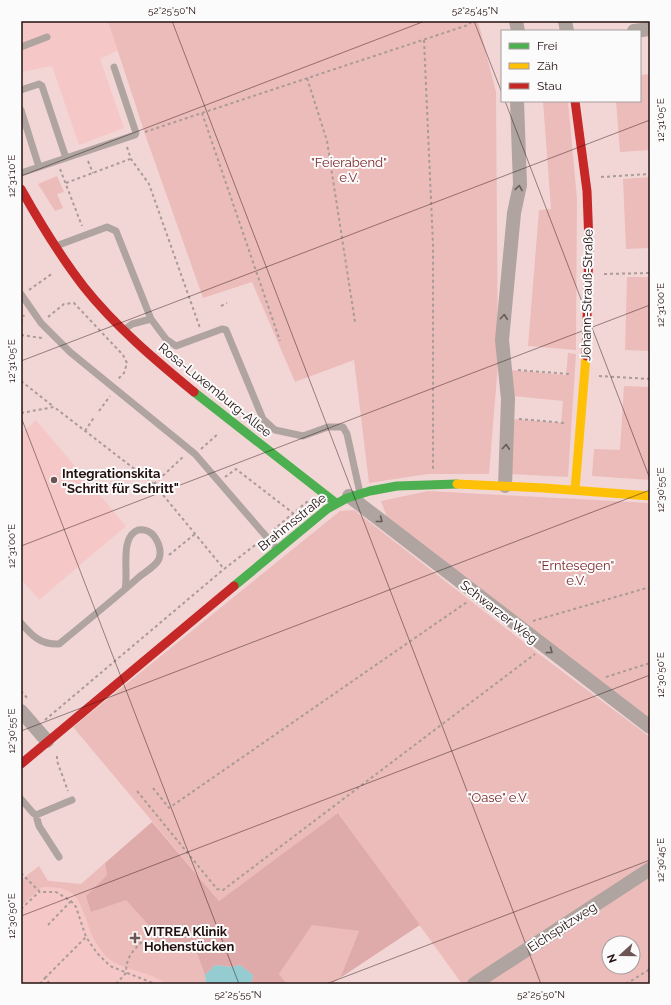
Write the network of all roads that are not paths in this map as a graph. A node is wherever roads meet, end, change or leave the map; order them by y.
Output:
1 (48, 37) dead end
2 (21, 47) edge
3 (114, 67) dead end
4 (21, 90) edge
5 (517, 102) edge
6 (575, 102) edge
7 (21, 110) edge
8 (66, 158) junction
9 (39, 167) junction
10 (21, 173) edge
11 (21, 189) edge
12 (55, 246) junction
13 (21, 294) edge
14 (151, 319) junction
15 (125, 330) junction
16 (505, 486) junction
17 (576, 490) junction
18 (355, 495) junction
19 (650, 496) edge
20 (336, 503) junction
21 (278, 550) junction
22 (125, 589) junction
23 (21, 623) edge
24 (26, 707) edge
25 (650, 727) edge
26 (47, 741) junction
27 (21, 764) edge
28 (21, 799) edge
29 (72, 800) road end
30 (36, 815) junction
31 (58, 857) dead end
32 (650, 869) edge
33 (474, 984) edge

1 - 2 lane
3 - 8 lane
4 - 8 lane
16 -> 5 street
6 - 17 street, Johann-Strauß-Straße
7 - 9 lane
8 - 9 lane
9 - 10 lane
11 - 12 street, Rosa-Luxemburg-Allee
12 - 14 lane
12 - 15 street, Rosa-Luxemburg-Allee
13 - 21 lane
14 - 15 lane
14 - 18 lane
15 - 20 street, Rosa-Luxemburg-Allee
16 - 17 street, Brahmsstraße
16 - 18 street, Brahmsstraße
17 - 19 street, Brahmsstraße
18 - 20 street, Brahmsstraße
18 -> 25 street, Schwarzer Weg
20 - 21 street, Brahmsstraße
21 - 26 street, Brahmsstraße
22 - 22 lane
22 - 23 lane
24 - 26 street
26 - 27 street, Brahmsstraße
28 - 30 lane
29 - 30 lane
30 - 31 lane
32 - 33 street, Eichspitzweg

